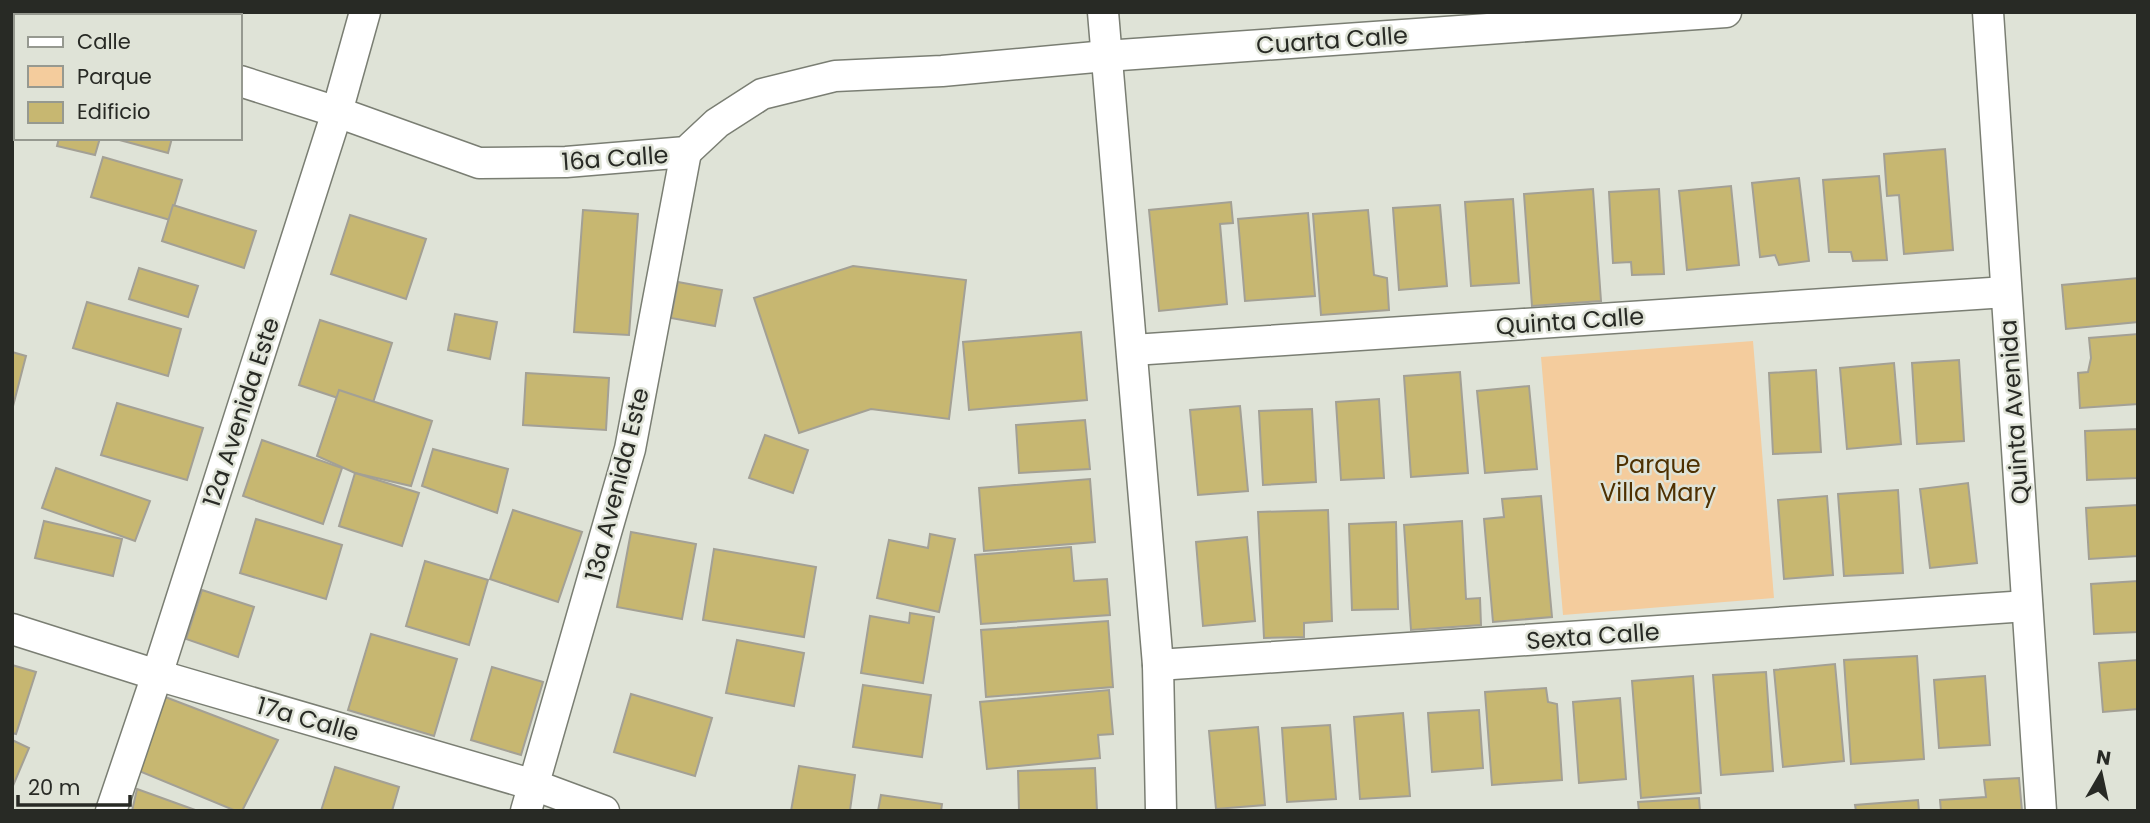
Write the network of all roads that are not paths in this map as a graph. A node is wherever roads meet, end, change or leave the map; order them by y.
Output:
1 (365, 12) edge
2 (1104, 12) edge
3 (1726, 12) edge
4 (1988, 12) edge
5 (1106, 56) junction
6 (242, 82) edge
7 (337, 112) junction
8 (685, 152) junction
9 (2006, 292) junction
10 (1133, 350) junction
11 (2027, 606) junction
12 (12, 629) edge
13 (1158, 665) junction
14 (157, 675) junction
15 (530, 798) edge
16 (111, 811) edge
17 (604, 811) edge
18 (1161, 811) edge
19 (2041, 811) edge

1 - 7 street, 12a Avenida Este
2 - 5 street
3 - 5 street, Cuarta Calle
4 - 9 street, Quinta Avenida
5 - 8 street, 16a Calle
5 - 10 street
6 - 7 street, 16a Calle
7 - 8 street, 16a Calle
7 - 14 street, 12a Avenida Este
8 - 15 street, 13a Avenida Este
9 - 10 street, Quinta Calle
9 - 11 street, Quinta Avenida
10 - 13 street
11 - 13 street, Sexta Calle
11 - 19 street, Quinta Avenida
12 - 14 street, 17a Calle
13 - 18 street
14 - 15 street, 17a Calle
14 - 16 street, 12a Avenida Este
15 - 17 street, 17a Calle

